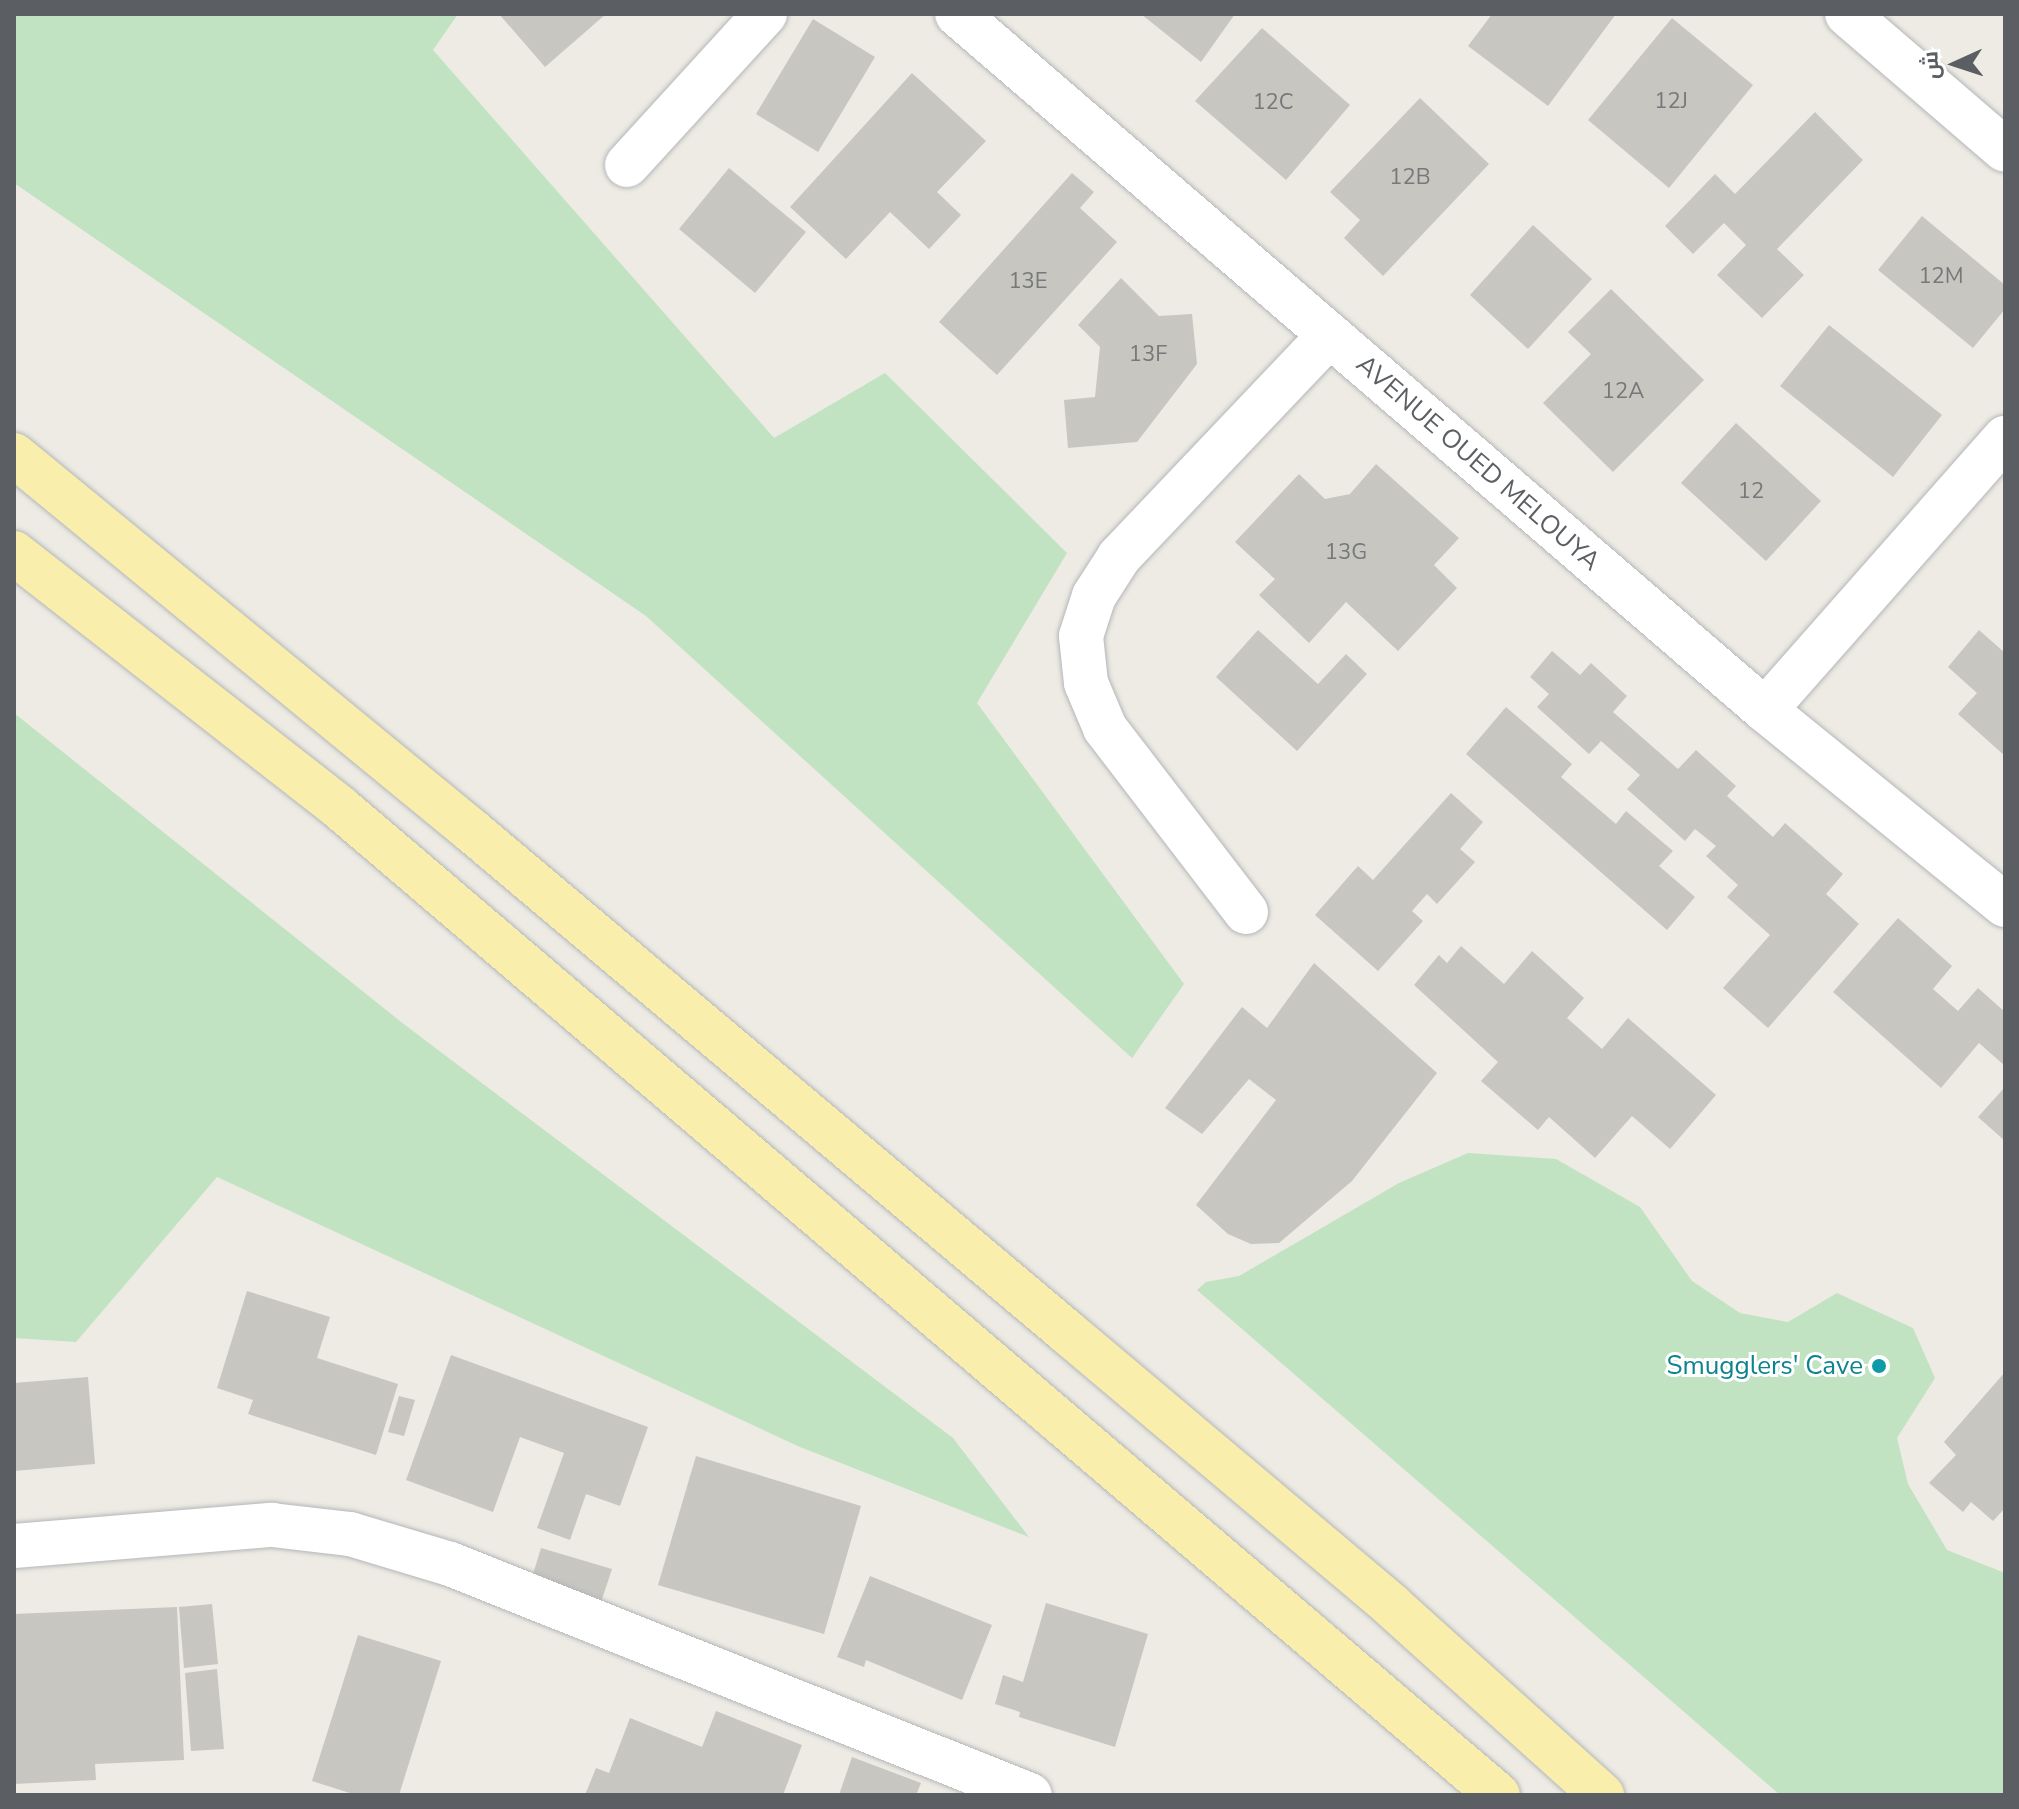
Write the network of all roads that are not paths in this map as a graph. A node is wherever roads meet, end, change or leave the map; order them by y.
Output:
1 (765, 14) edge
2 (957, 14) edge
3 (1847, 14) edge
4 (2005, 150) edge
5 (627, 165) dead end
6 (1330, 335) junction
7 (2005, 438) edge
8 (14, 455) edge
9 (14, 553) edge
10 (1765, 710) junction
11 (2005, 905) edge
12 (1246, 912) dead end
13 (14, 1546) edge
14 (1030, 1795) edge
15 (1498, 1795) edge
16 (1602, 1795) edge

1 - 5 street
2 - 6 street, AVENUE OUED MELOUYA
3 - 4 street
6 - 10 street, AVENUE OUED MELOUYA
6 - 12 street
7 - 10 street
8 - 16 main road
9 - 15 main road
10 - 11 street, AVENUE OUED MELOUYA
13 - 14 street

